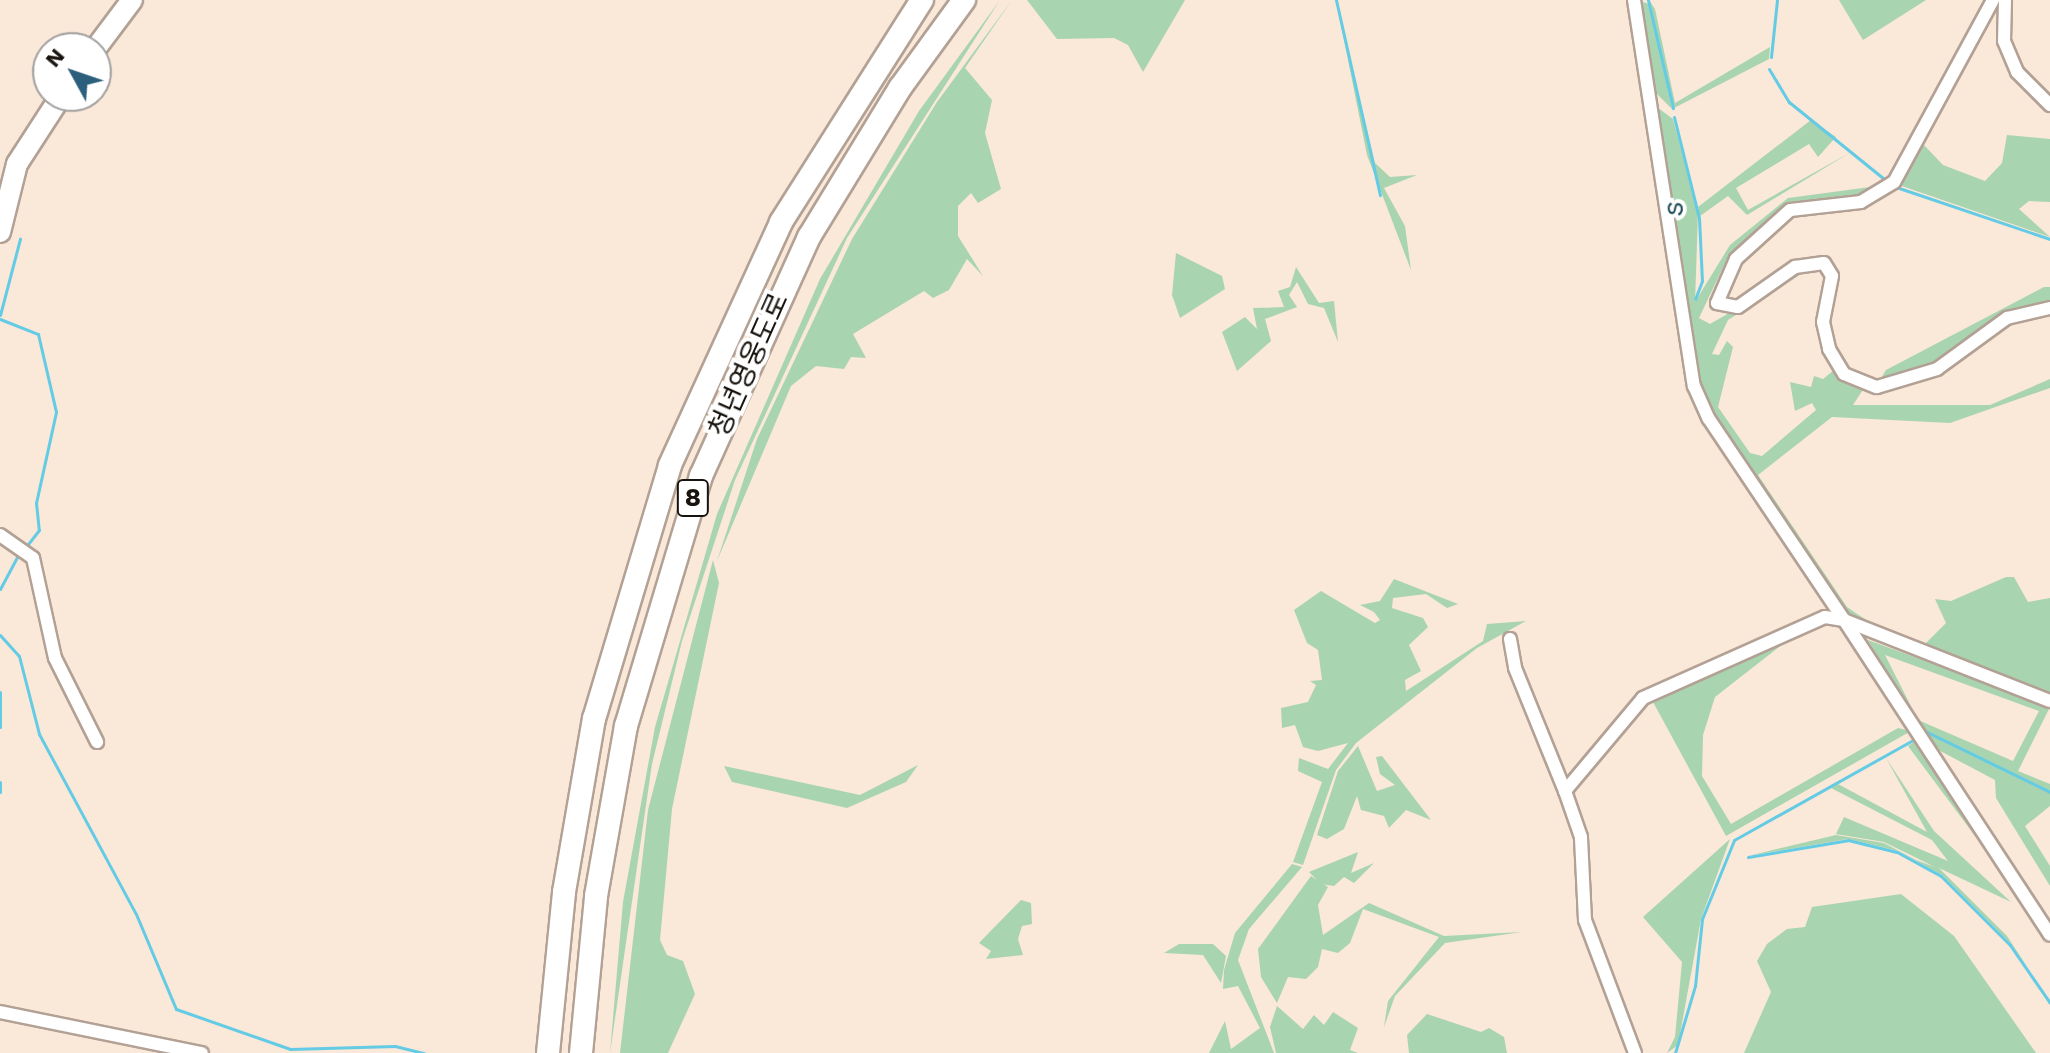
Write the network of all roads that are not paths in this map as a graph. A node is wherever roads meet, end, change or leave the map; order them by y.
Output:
1 (132, 0) edge
2 (922, 0) edge
3 (964, 0) edge
4 (1634, 0) edge
5 (1993, 0) edge
6 (2005, 0) edge
7 (108, 32) edge
8 (2050, 105) edge
9 (51, 112) edge
10 (2, 207) edge
11 (0, 232) edge
12 (2050, 308) edge
13 (0, 535) edge
14 (1844, 620) junction
15 (1510, 639) dead end
16 (2050, 701) edge
17 (97, 742) dead end
18 (1565, 791) junction
19 (2050, 935) edge
20 (0, 1012) edge
21 (202, 1053) edge
22 (548, 1053) edge
23 (581, 1053) edge
24 (1635, 1053) edge

1 - 7 main road
2 - 22 highway, 청년영웅도로 / 8
3 - 23 highway, 청년영웅도로 / 8
4 - 14 street
5 - 12 street
6 - 8 street
9 - 10 main road
10 - 11 main road
13 - 17 street
14 - 16 street
14 - 18 street
14 - 19 street
15 - 18 street
18 - 24 street
20 - 21 street

